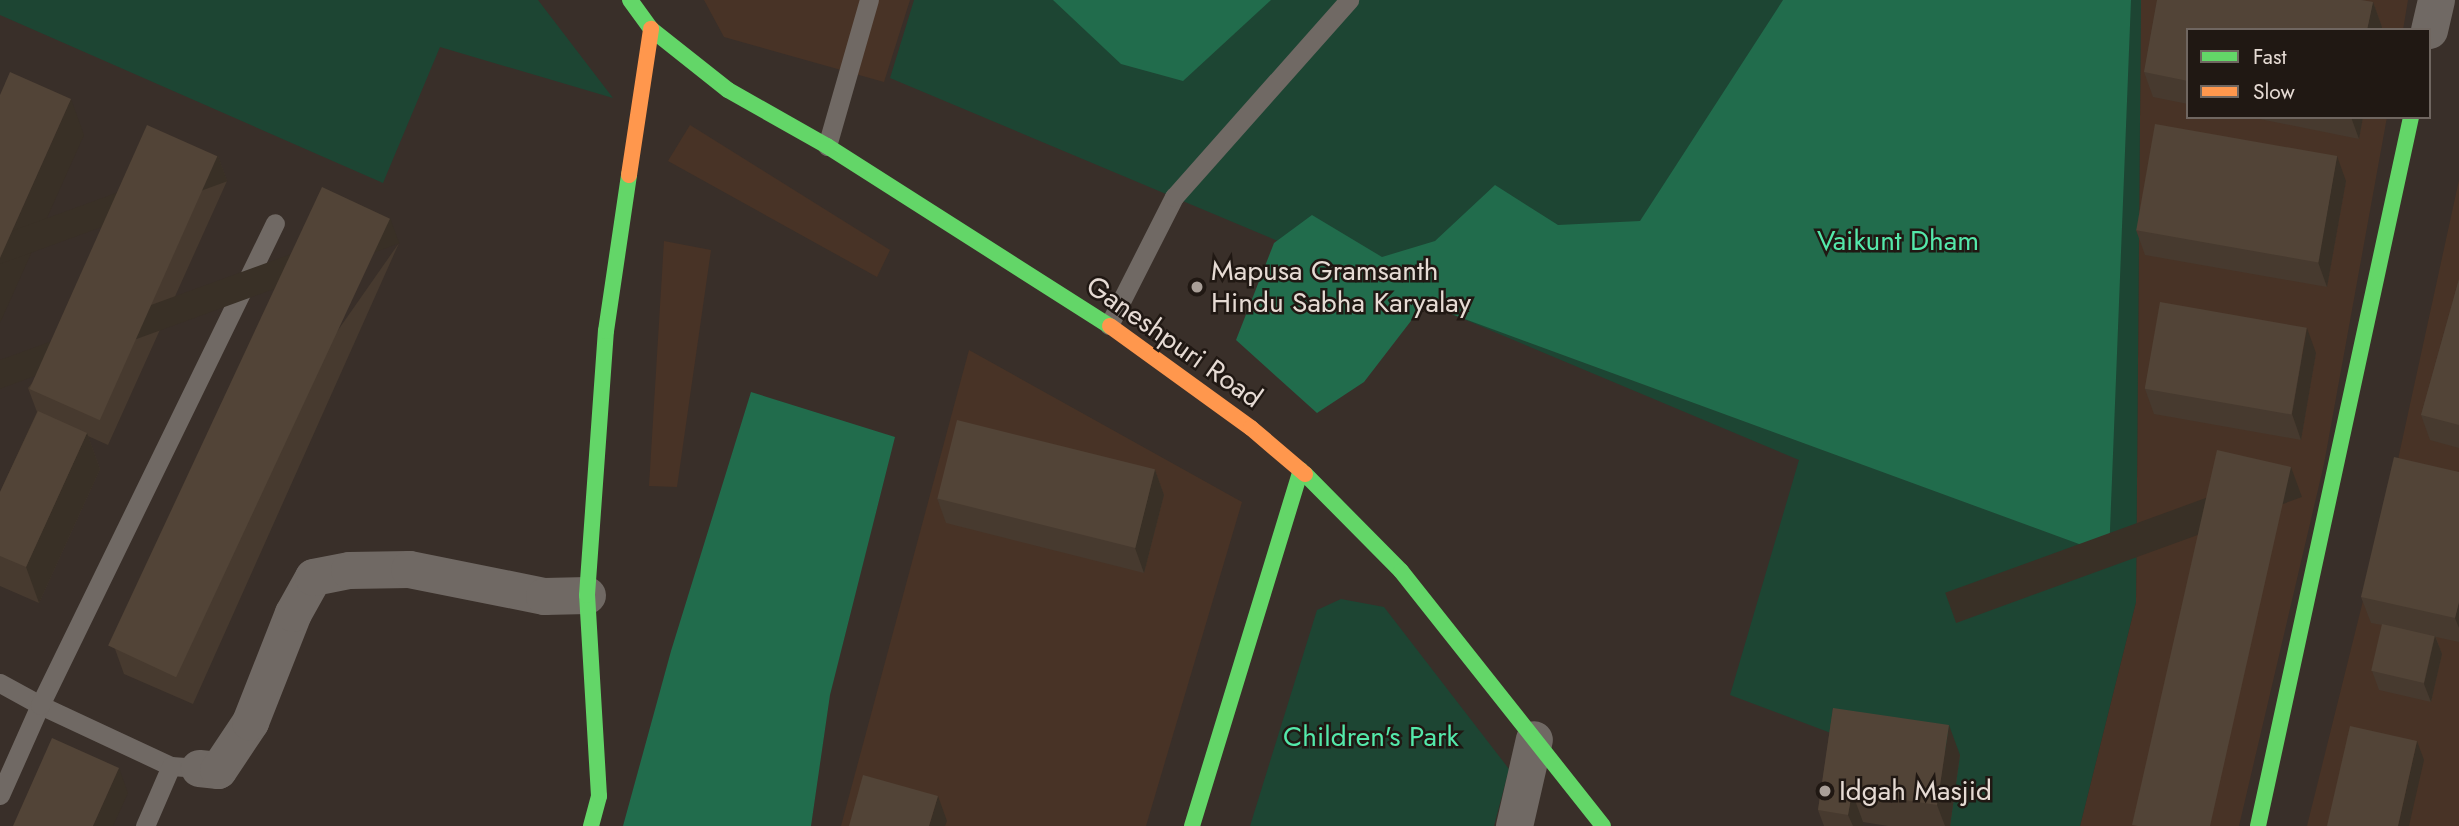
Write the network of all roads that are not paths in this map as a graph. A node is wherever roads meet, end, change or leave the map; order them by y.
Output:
1 (630, 0) edge
2 (869, 0) edge
3 (1349, 0) edge
4 (2436, 0) edge
5 (2429, 28) edge
6 (651, 29) junction
7 (2411, 119) edge
8 (827, 146) junction
9 (275, 223) dead end
10 (1108, 325) junction
11 (1301, 470) junction
12 (587, 595) junction
13 (0, 683) edge
14 (40, 705) junction
15 (1534, 739) junction
16 (185, 767) junction
17 (0, 795) edge
18 (145, 826) edge
19 (591, 826) edge
20 (1192, 826) edge
21 (1514, 826) edge
22 (1603, 826) edge
23 (2258, 826) edge

1 - 6 street, Ganeshpuri Road
2 - 8 lane
3 - 10 lane
4 - 5 street
6 - 8 street, Ganeshpuri Road
6 - 12 street
7 - 23 street
8 - 10 street, Ganeshpuri Road
9 - 14 lane
10 - 11 street, Ganeshpuri Road
11 - 15 street, Ganeshpuri Road
11 - 20 street
12 - 16 street
12 - 19 street
13 - 14 lane
14 - 16 lane
14 - 17 lane
15 - 21 street
15 - 22 street, Ganeshpuri Road
16 - 18 lane

